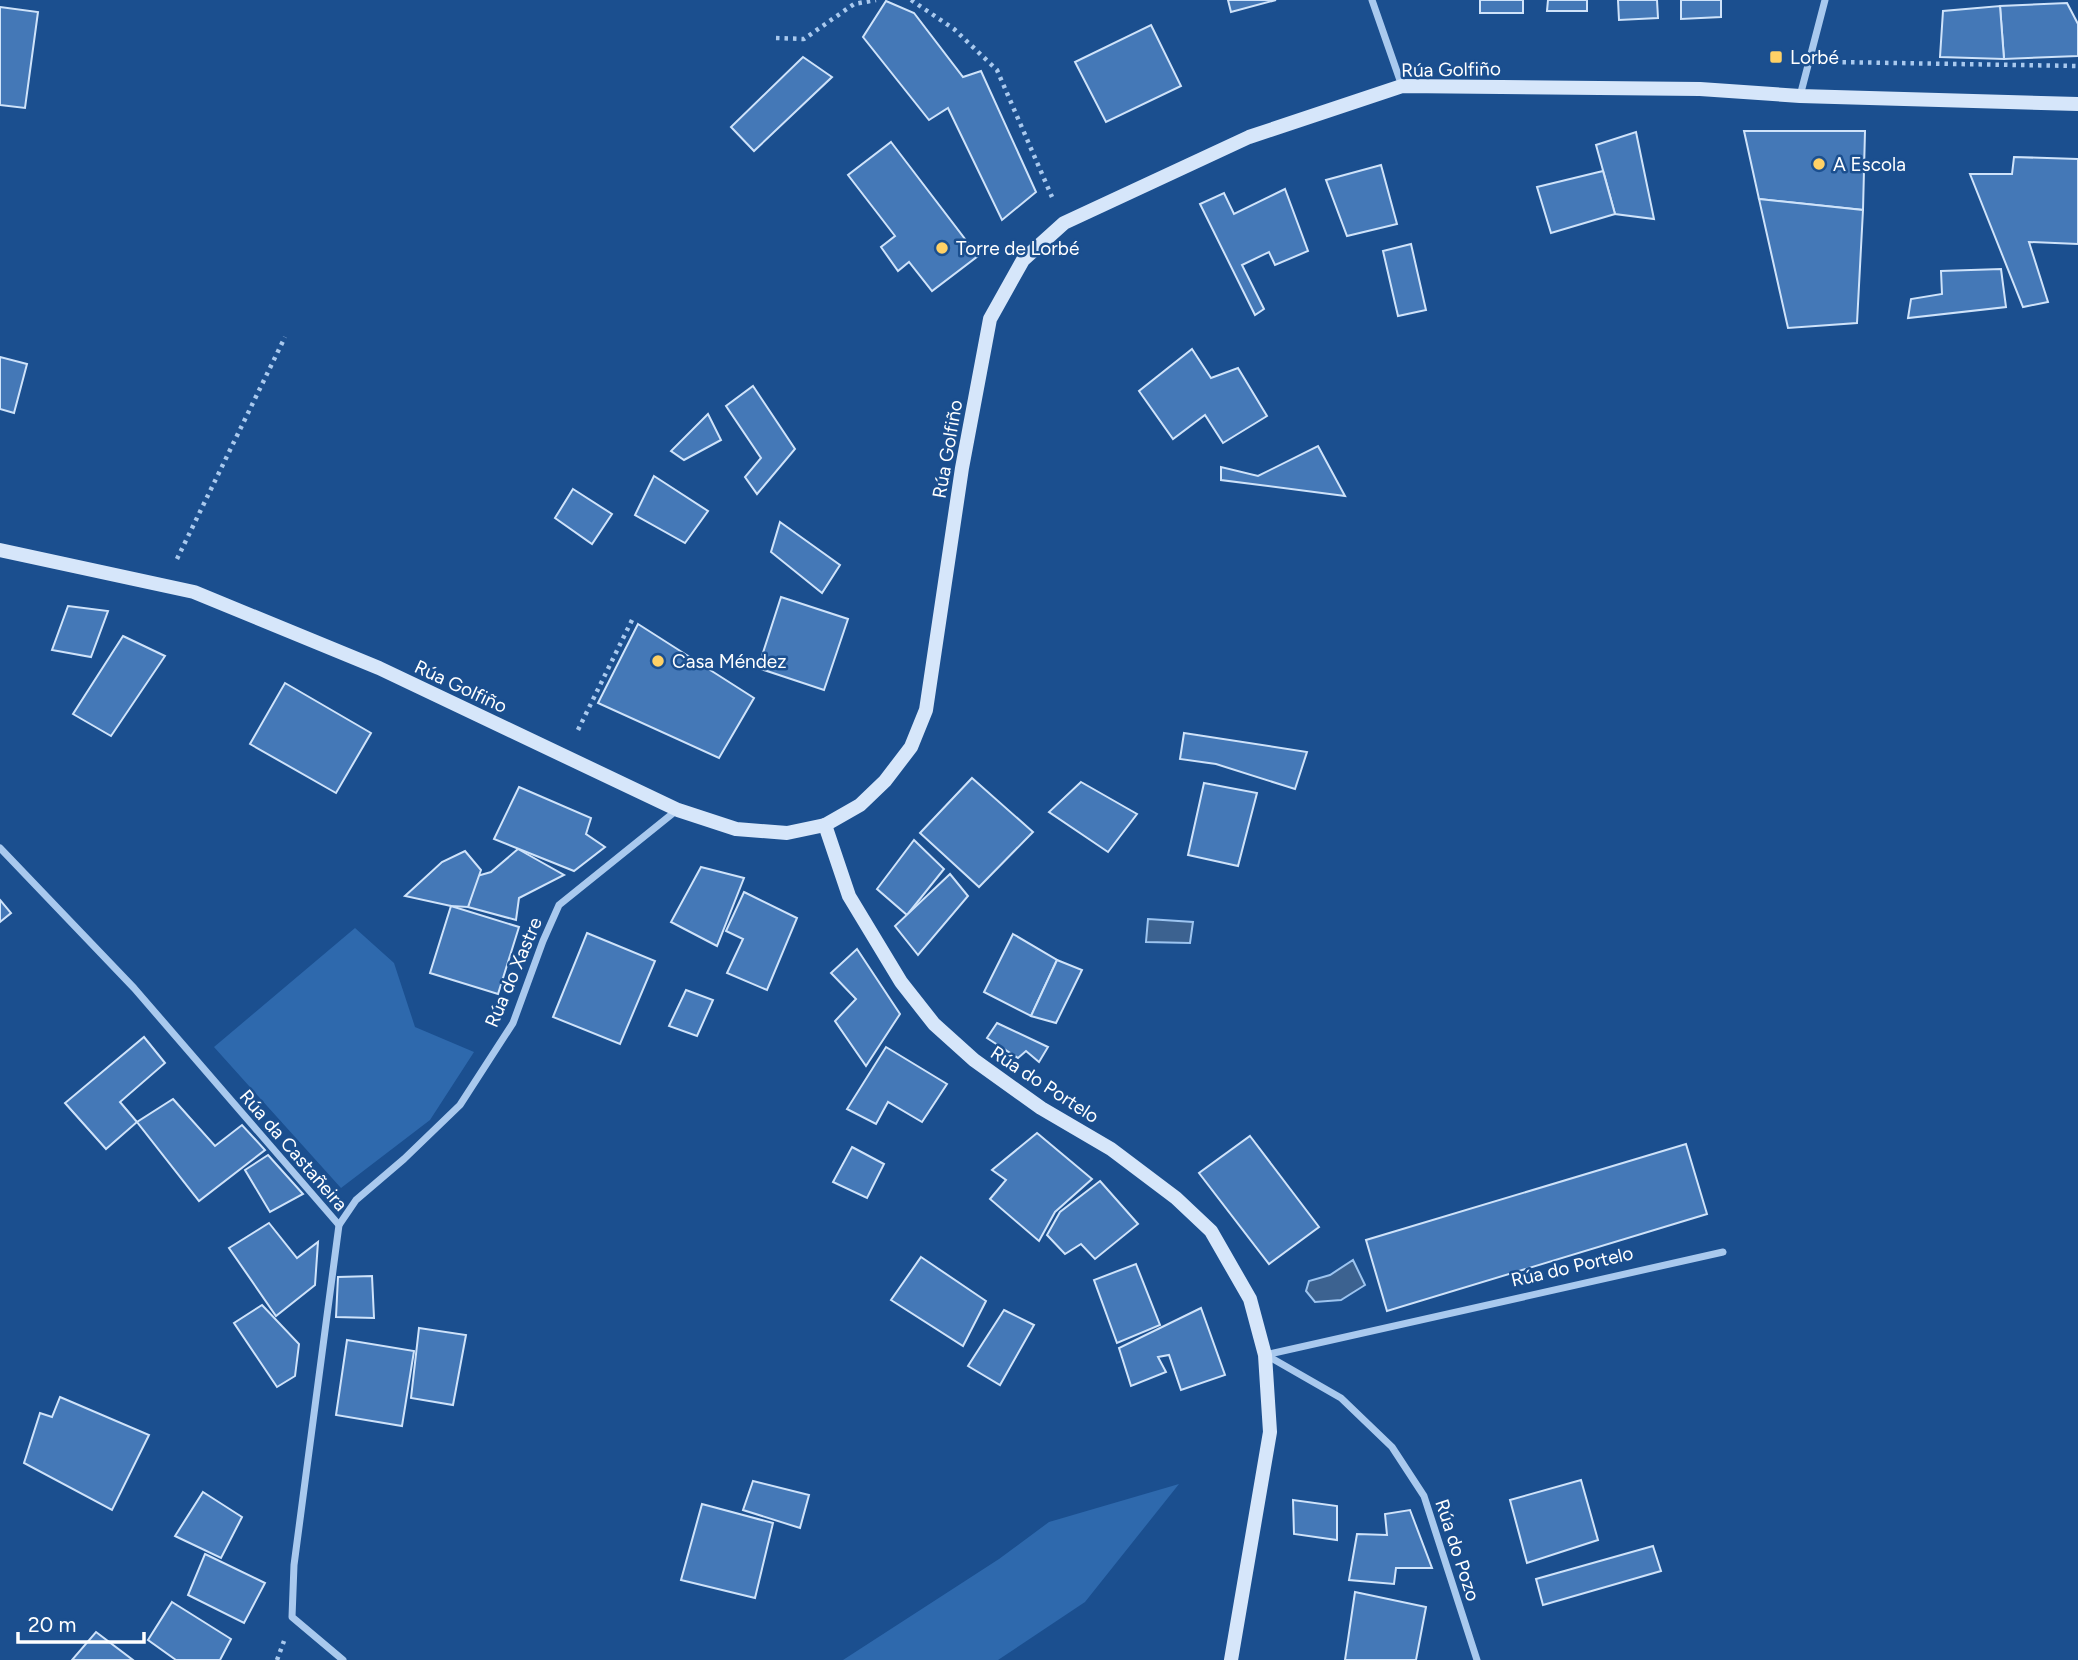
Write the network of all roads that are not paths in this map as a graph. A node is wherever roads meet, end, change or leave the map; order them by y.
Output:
1 (1372, 0) edge
2 (1825, 0) edge
3 (1402, 86) junction
4 (1800, 96) junction
5 (2078, 104) edge
6 (0, 550) edge
7 (678, 810) junction
8 (825, 825) junction
9 (0, 848) edge
10 (339, 1225) junction
11 (1723, 1252) dead end
12 (1265, 1354) junction
13 (342, 1660) edge
14 (1231, 1660) edge
15 (1477, 1660) edge

1 - 3 street
2 - 4 street
3 - 4 main road, Rúa Golfiño
3 - 8 main road, Rúa Golfiño
4 - 5 main road, Rúa Golfiño
6 - 7 main road, Rúa Golfiño
7 - 8 main road, Rúa Golfiño
7 - 10 street, Rúa do Xastre
8 - 12 main road, Rúa do Portelo
9 - 10 street, Rúa da Castañeira
10 - 13 street, Rúa da Castañeira
11 - 12 street, Rúa do Portelo
12 - 14 main road, Rúa do Portelo
12 - 15 street, Rúa do Pozo

